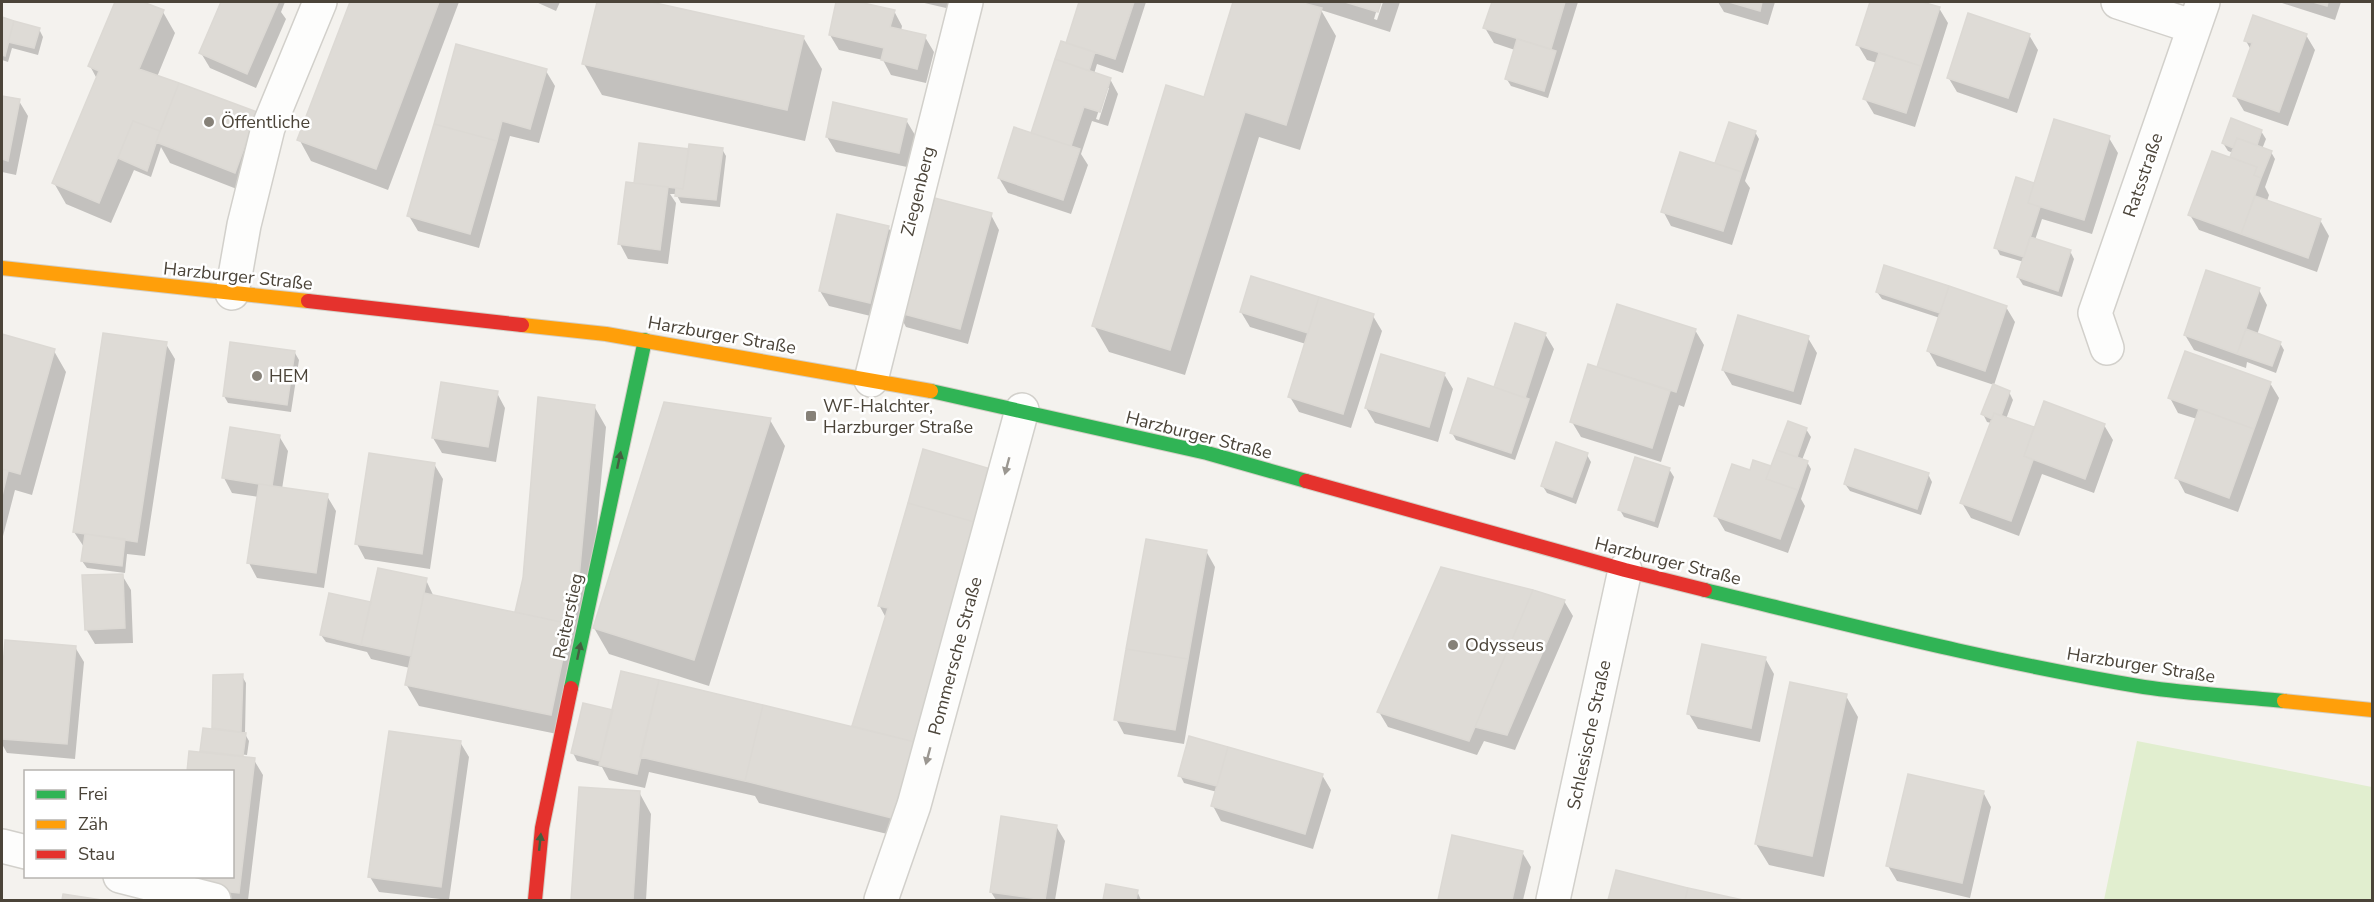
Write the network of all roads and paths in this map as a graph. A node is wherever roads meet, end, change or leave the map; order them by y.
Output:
1 (320, 2) edge
2 (966, 2) edge
3 (2118, 2) edge
4 (2198, 14) edge
5 (2, 268) edge
6 (232, 293) junction
7 (645, 340) junction
8 (2107, 348) dead end
9 (871, 380) junction
10 (1022, 410) junction
11 (1625, 570) junction
12 (2373, 710) edge
13 (2, 846) edge
14 (24, 852) edge
15 (128, 878) edge
16 (214, 900) edge
17 (535, 900) edge
18 (881, 900) edge
19 (1553, 900) edge

1 - 6 street
2 - 9 street, Ziegenberg
3 - 4 street
4 - 8 street, Ratsstraße
5 - 6 main road, Harzburger Straße
6 - 7 main road, Harzburger Straße
7 - 9 main road, Harzburger Straße
17 -> 7 main road, Reiterstieg
9 - 10 main road, Harzburger Straße
10 - 11 main road, Harzburger Straße
10 -> 18 street, Pommersche Straße
11 - 12 main road, Harzburger Straße
11 - 19 street, Schlesische Straße
13 - 14 street
15 - 16 street

